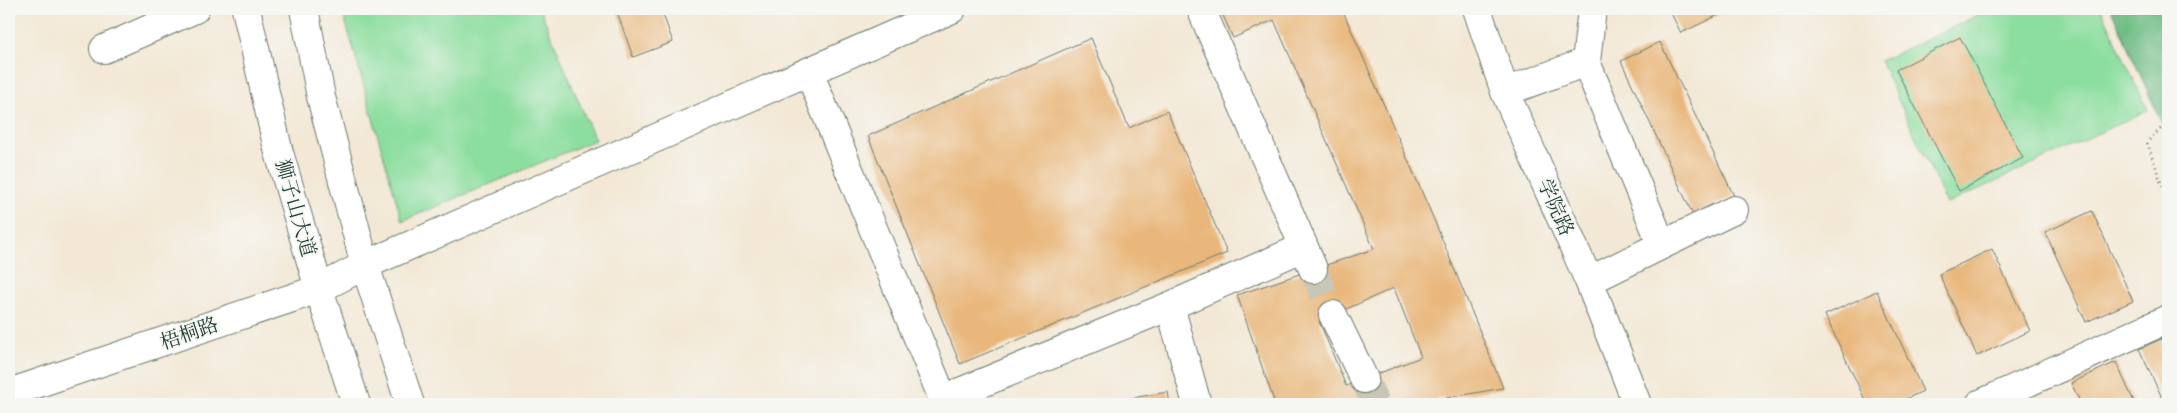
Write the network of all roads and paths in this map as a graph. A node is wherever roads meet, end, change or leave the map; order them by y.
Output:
1 (195, 9) edge
2 (246, 9) edge
3 (304, 9) edge
4 (952, 9) edge
5 (1201, 9) edge
6 (1477, 9) edge
7 (1592, 9) edge
8 (104, 49) dead end
9 (1586, 62) junction
10 (809, 72) junction
11 (1505, 92) junction
12 (2168, 122) edge
13 (2168, 203) edge
14 (1734, 210) dead end
15 (1662, 245) junction
16 (365, 265) junction
17 (1590, 281) junction
18 (319, 289) junction
19 (1170, 306) junction
20 (1333, 315) tunnel mouth
21 (2168, 319) edge
22 (1364, 379) tunnel mouth
23 (9, 393) edge
24 (1629, 403) edge
25 (356, 404) edge
26 (410, 404) edge
27 (1197, 404) edge
28 (1980, 404) edge

1 - 8 street
2 - 18 street, 狮子山大道
3 - 16 street
4 - 10 street, 梧桐路
5 - 19 street
6 - 11 street, 学院路
7 - 9 street
9 - 11 street
9 - 15 street
10 - 16 street, 梧桐路
10 - 19 street
11 - 17 street, 学院路
12 - 13 path
14 - 15 street
15 - 17 street
16 - 18 street, 梧桐路
16 - 26 street
17 - 24 street, 学院路
18 - 23 street, 梧桐路
18 - 25 street, 狮子山大道
19 - 27 street
20 - 22 street
21 - 28 street

